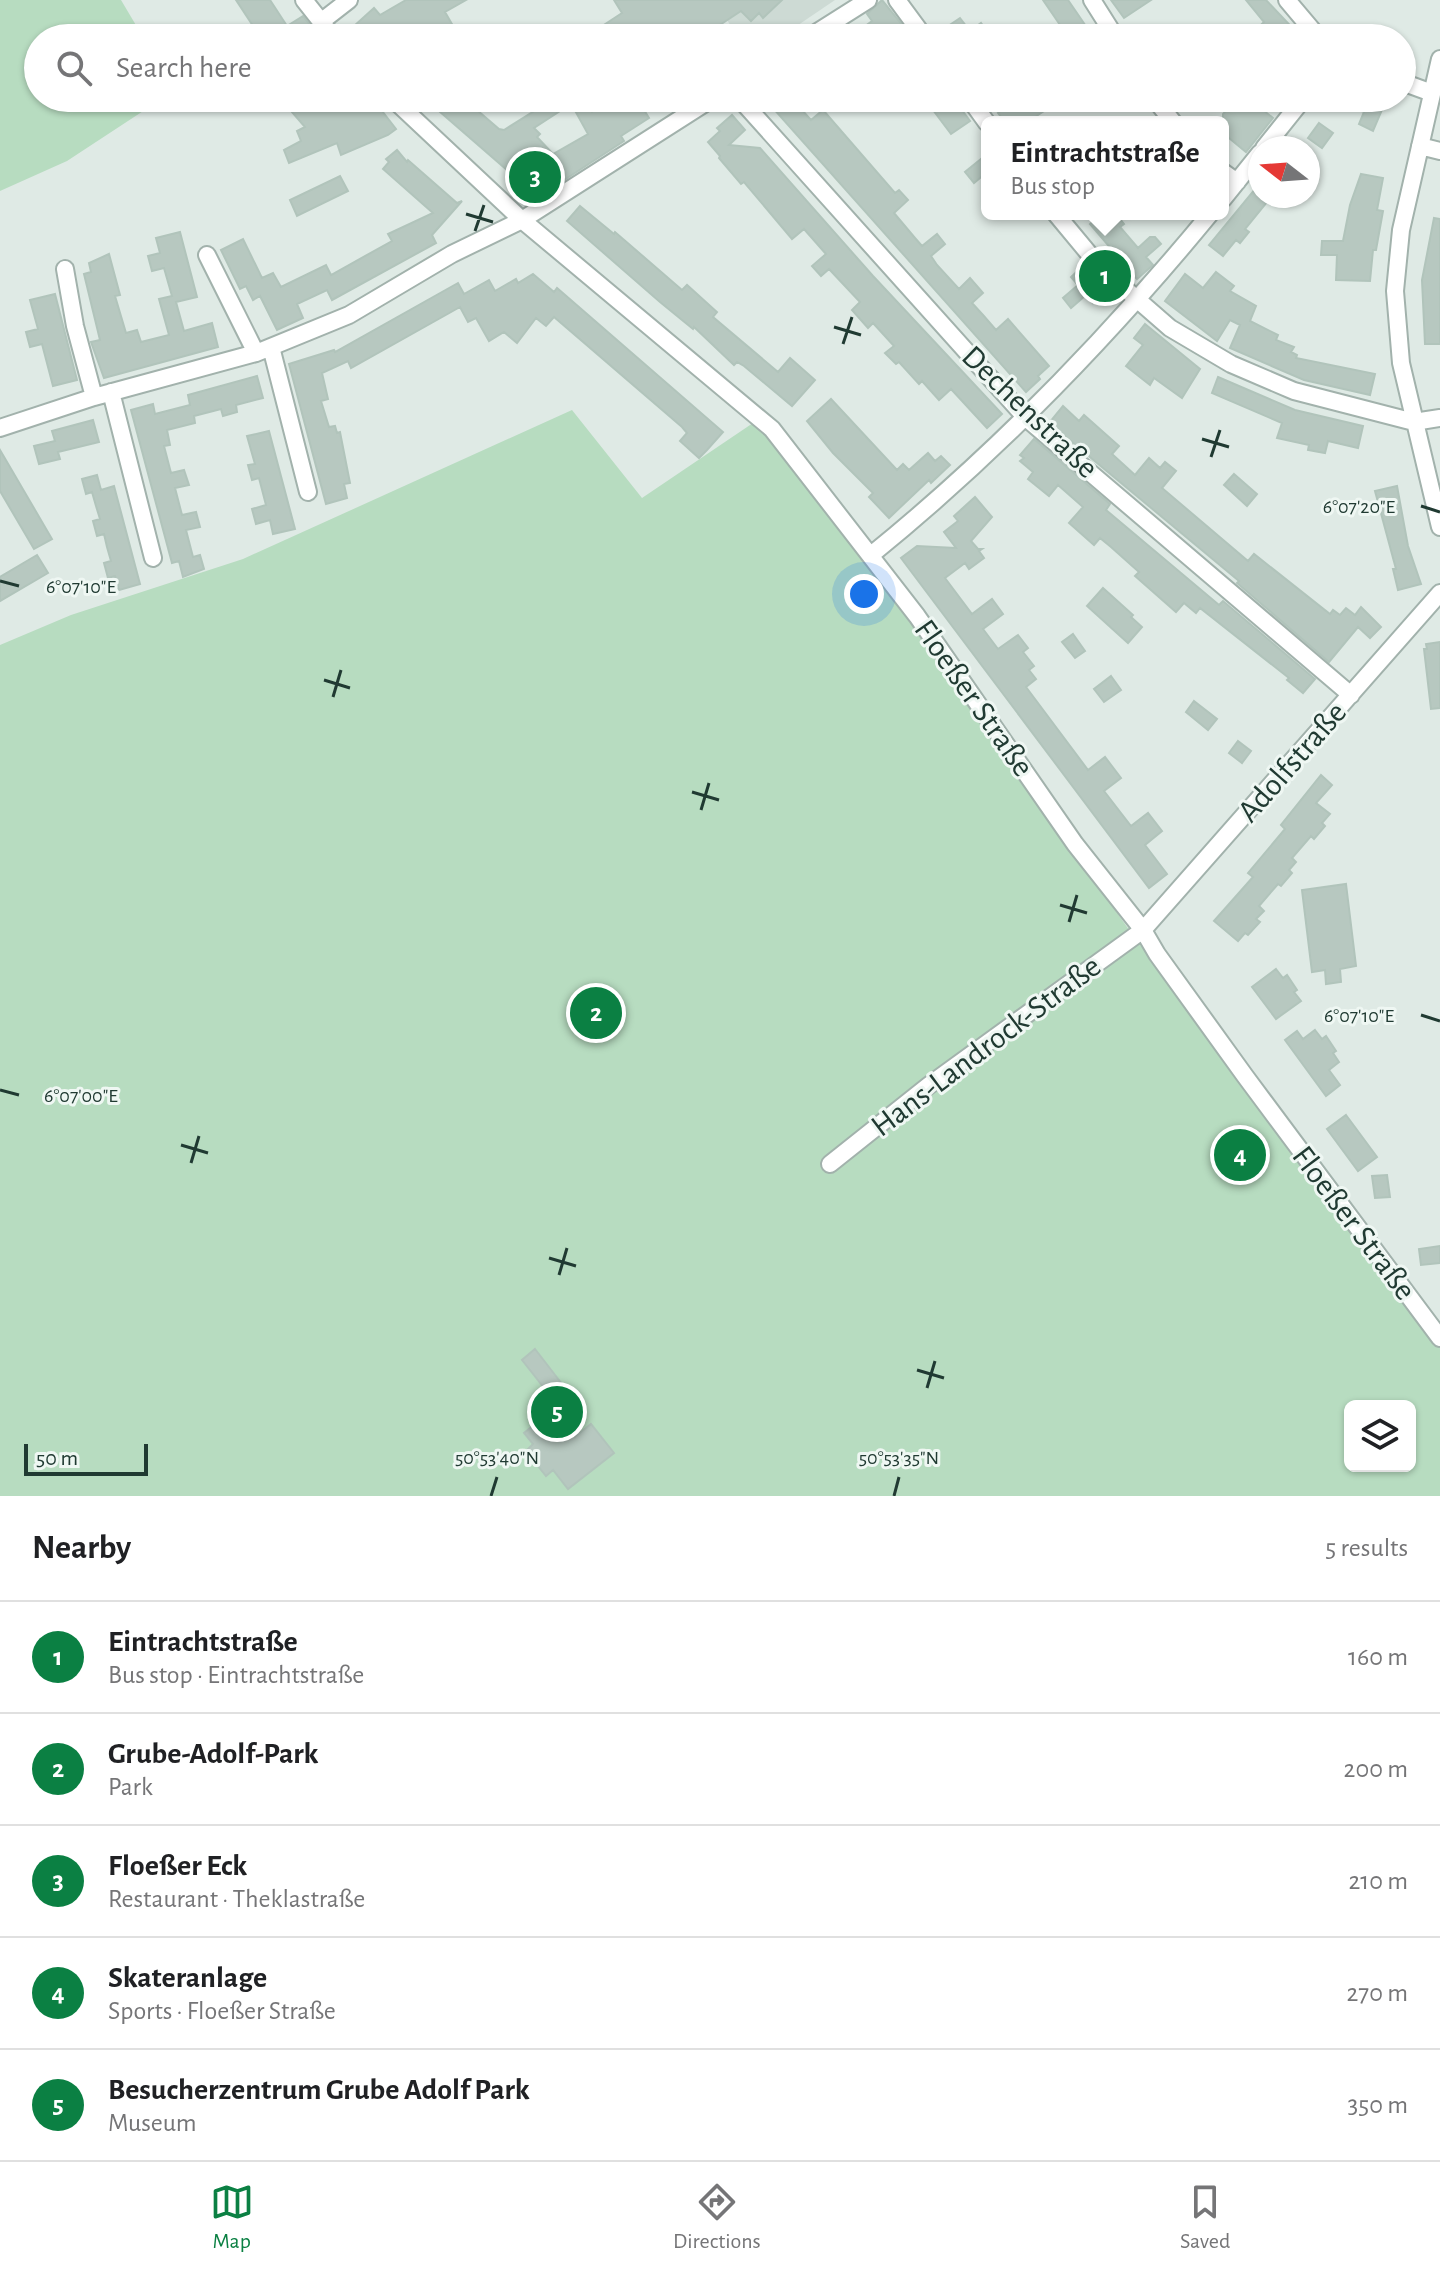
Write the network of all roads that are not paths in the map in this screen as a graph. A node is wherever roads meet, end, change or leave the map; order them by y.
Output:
1 (304, 0) edge
2 (349, 0) edge
3 (868, 0) edge
4 (897, 0) edge
5 (1092, 0) edge
6 (1287, 0) edge
7 (322, 21) junction
8 (324, 24) edge
9 (830, 24) edge
10 (915, 24) edge
11 (1107, 24) edge
12 (1307, 24) edge
13 (1440, 59) edge
14 (1416, 87) edge
15 (1432, 93) junction
16 (407, 112) edge
17 (691, 112) edge
18 (752, 112) edge
19 (1293, 112) edge
20 (1274, 136) edge
21 (1420, 146) junction
22 (1440, 151) edge
23 (1248, 163) edge
24 (1230, 177) edge
25 (522, 220) junction
26 (1061, 220) edge
27 (1205, 220) edge
28 (207, 255) dead end
29 (65, 269) dead end
30 (1139, 301) junction
31 (264, 350) junction
32 (111, 392) junction
33 (94, 397) junction
34 (1026, 418) junction
35 (1440, 418) edge
36 (1414, 422) junction
37 (0, 428) edge
38 (308, 492) dead end
39 (1440, 527) edge
40 (871, 555) junction
41 (153, 558) dead end
42 (1440, 593) edge
43 (1351, 695) junction
44 (1143, 930) junction
45 (830, 1164) dead end
46 (1440, 1338) edge

1 - 7 street
2 - 7 street
3 - 9 street
4 - 10 street
5 - 11 street
6 - 12 street
7 - 8 street
13 - 15 street
14 - 15 street
15 - 21 street
16 - 25 street, Floeßer Straße
17 - 25 street
18 - 34 street, Dechenstraße
19 - 20 street
21 - 22 street
21 - 36 street
23 - 24 street
25 - 31 street
25 - 40 street, Floeßer Straße
26 - 30 street
27 - 30 street
28 - 31 street
29 - 33 street
30 - 34 street
30 - 36 street
31 - 32 street
31 - 38 street
32 - 33 street
32 - 41 street
33 - 37 street
34 - 40 street
34 - 43 street, Dechenstraße
35 - 36 street
36 - 39 street
40 - 44 street, Floeßer Straße
42 - 43 street, Adolfstraße
43 - 44 street, Adolfstraße
44 - 45 street, Hans-Landrock-Straße
44 - 46 street, Floeßer Straße

